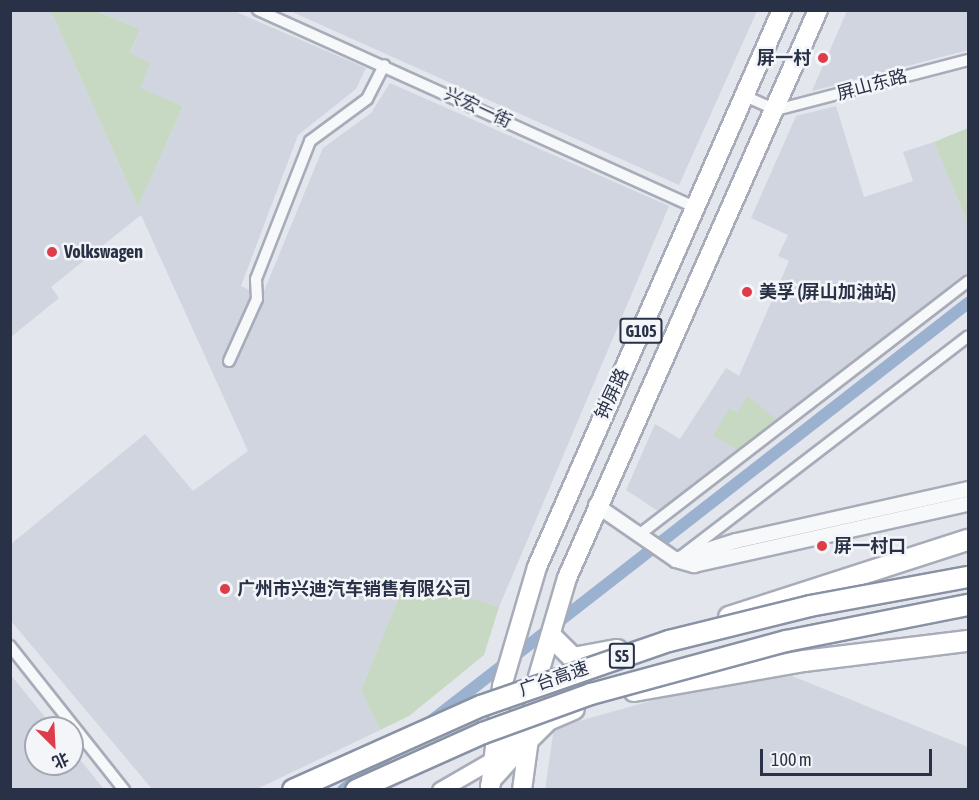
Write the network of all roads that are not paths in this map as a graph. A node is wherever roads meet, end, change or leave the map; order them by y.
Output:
1 (258, 10) edge
2 (782, 10) edge
3 (819, 10) edge
4 (969, 60) edge
5 (384, 65) junction
6 (747, 97) junction
7 (776, 110) junction
8 (697, 208) junction
9 (969, 280) edge
10 (969, 336) edge
11 (229, 361) dead end
12 (969, 489) edge
13 (969, 504) edge
14 (596, 505) junction
15 (645, 538) junction
16 (969, 540) edge
17 (676, 560) junction
18 (969, 577) edge
19 (969, 605) edge
20 (550, 636) junction
21 (969, 641) edge
22 (10, 646) edge
23 (496, 730) junction
24 (530, 738) junction
25 (493, 756) junction
26 (488, 787) edge
27 (124, 789) edge
28 (293, 789) edge
29 (356, 789) edge
30 (440, 789) edge
31 (522, 789) edge

1 - 5 street, 兴宏一街
2 - 6 highway, 钟屏路 / G105
3 - 7 highway, 钟屏路 / G105
4 - 7 street, 屏山东路
5 - 8 street, 兴宏一街
5 - 11 street
6 - 7 street
6 - 8 highway, 钟屏路 / G105
7 - 14 highway, 钟屏路 / G105
8 - 23 highway, 钟屏路 / G105
9 - 15 street
10 - 17 street
12 - 17 street
13 - 17 street
14 - 15 street
14 - 20 highway, 钟屏路 / G105
15 - 17 street
16 - 20 highway
18 - 28 highway, 广台高速 / S5, bridge
19 - 29 highway, 广台高速 / S5, bridge
20 - 24 highway, 钟屏路 / G105
21 - 24 highway
22 - 27 street
23 - 24 highway
23 - 25 highway, 钟屏路 / G105
24 - 25 main road
24 - 26 main road
24 - 31 highway, G105
25 - 26 highway, G105
25 - 30 main road

